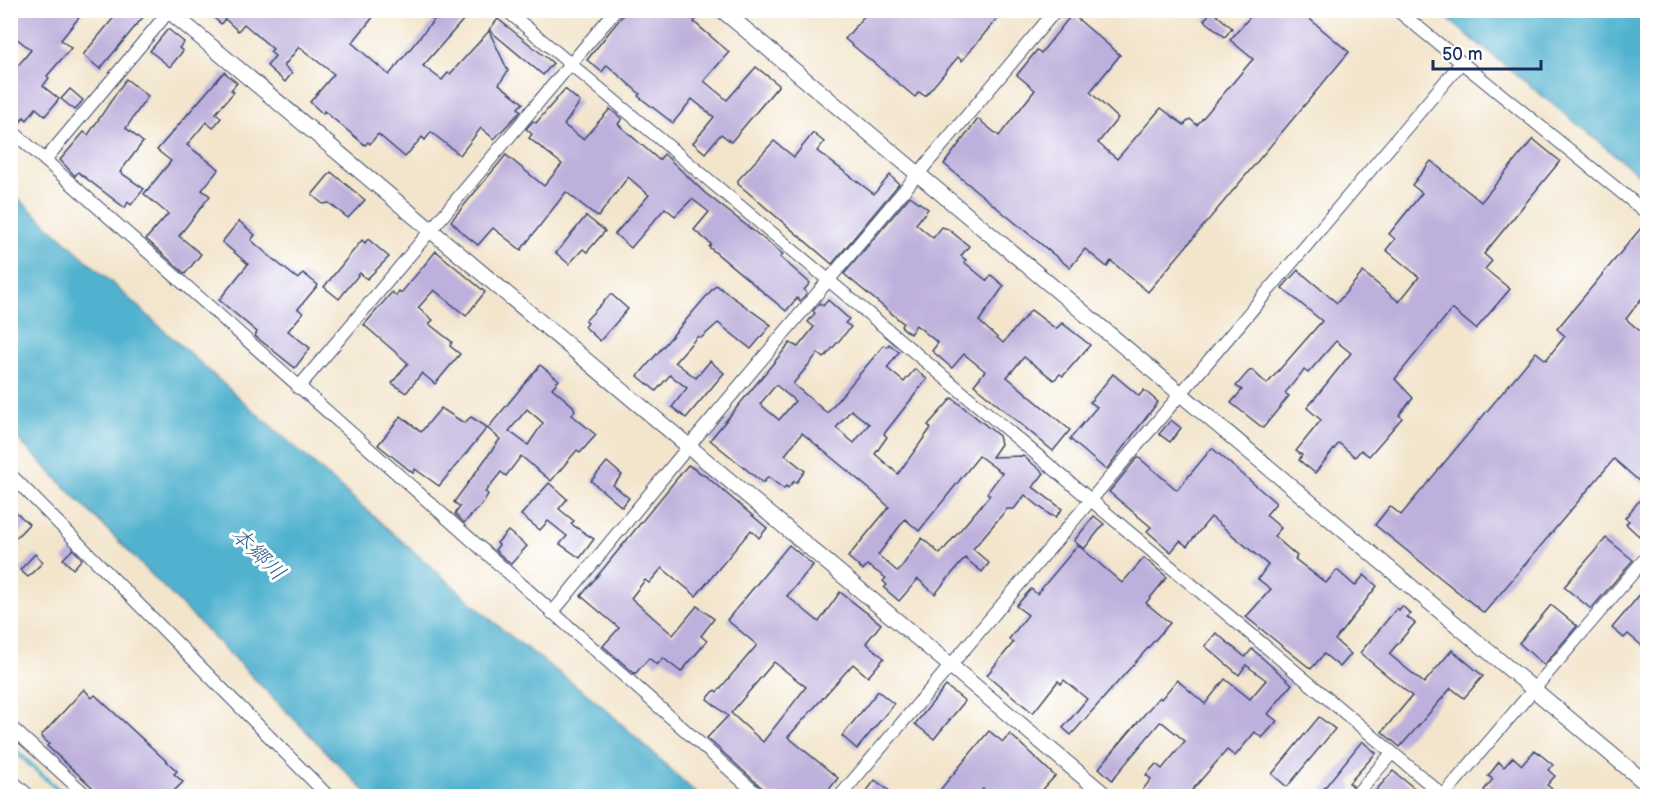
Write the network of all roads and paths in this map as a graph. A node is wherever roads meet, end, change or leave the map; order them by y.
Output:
1 (506, 10) edge
2 (616, 10) edge
3 (722, 10) edge
4 (1056, 10) edge
5 (1397, 10) edge
6 (169, 11) edge
7 (1461, 63) junction
8 (570, 64) junction
9 (10, 129) edge
10 (45, 160) junction
11 (918, 174) junction
12 (1647, 214) edge
13 (430, 230) junction
14 (828, 280) junction
15 (298, 388) junction
16 (1181, 394) junction
17 (688, 447) junction
18 (10, 474) edge
19 (1092, 501) junction
20 (1647, 555) edge
21 (552, 613) junction
22 (952, 668) junction
23 (1533, 688) junction
24 (10, 726) edge
25 (1392, 753) junction
26 (10, 781) edge
27 (1647, 785) edge
28 (27, 796) edge
29 (87, 796) edge
30 (328, 796) edge
31 (759, 796) edge
32 (840, 796) edge
33 (1106, 796) edge
34 (1355, 796) edge
35 (1444, 796) edge

1 - 8 street
2 - 8 street
3 - 11 street
4 - 11 street
5 - 7 street
6 - 10 street
6 - 13 street
7 - 12 street
7 - 16 street
8 - 13 street
8 - 14 street
9 - 10 street
10 - 15 street
11 - 14 street
11 - 16 street
13 - 15 street
13 - 17 street
14 - 17 street
14 - 19 street
15 - 21 street
16 - 19 street
16 - 23 street
17 - 21 street
17 - 22 street
18 - 30 street
19 - 22 street
19 - 25 street
20 - 23 street
21 - 31 street
22 - 32 street
22 - 33 street
23 - 27 street
23 - 35 street
24 - 29 street
25 - 34 street
25 - 35 street
26 - 28 street

